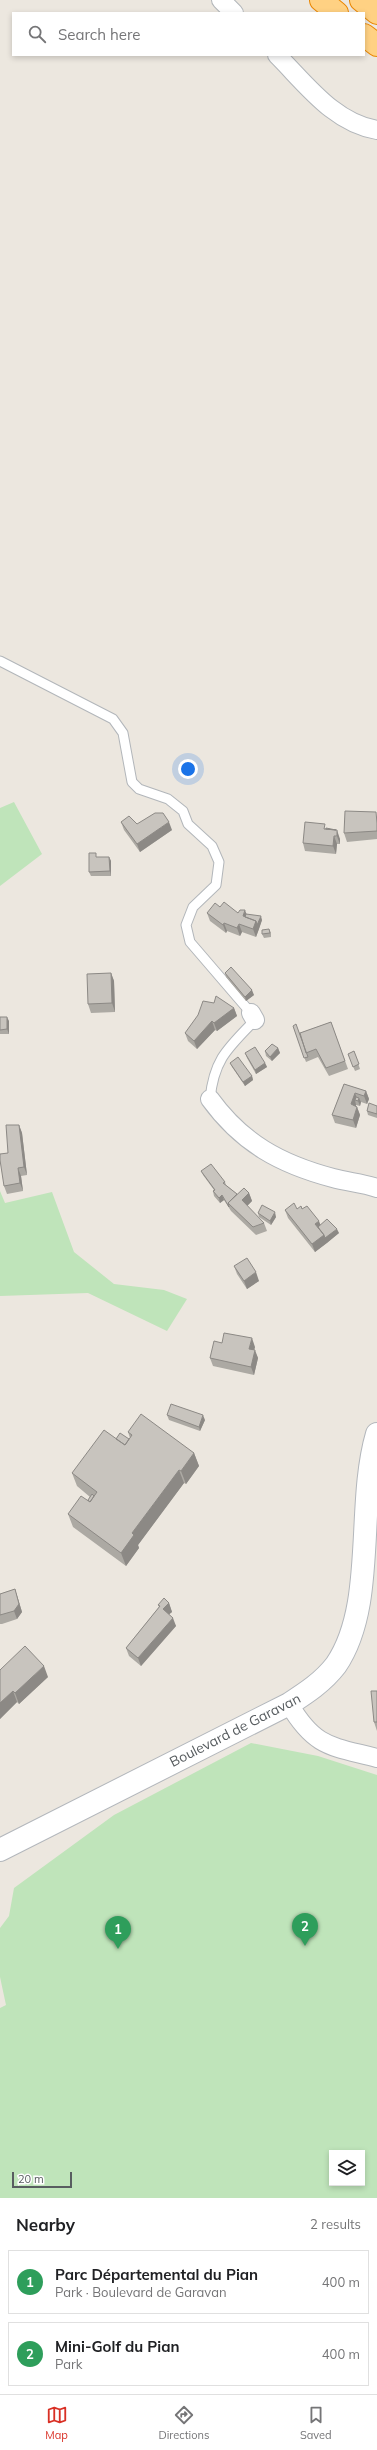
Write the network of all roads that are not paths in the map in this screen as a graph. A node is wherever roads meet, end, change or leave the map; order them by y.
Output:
1 (221, 0) edge
2 (321, 0) edge
3 (361, 0) edge
4 (233, 12) edge
5 (336, 12) edge
6 (377, 13) edge
7 (365, 36) edge
8 (377, 46) edge
9 (278, 56) edge
10 (377, 130) edge
11 (0, 661) edge
12 (210, 1099) joint
13 (377, 1188) edge
14 (377, 1434) edge
15 (289, 1704) junction
16 (377, 1758) edge
17 (0, 1850) edge

1 - 4 street
2 - 5 highway
3 - 6 highway
7 - 8 highway
9 - 10 street
11 - 12 lane
12 - 13 street
14 - 15 street, Boulevard de Garavan
15 - 16 street
15 - 17 street, Boulevard de Garavan

